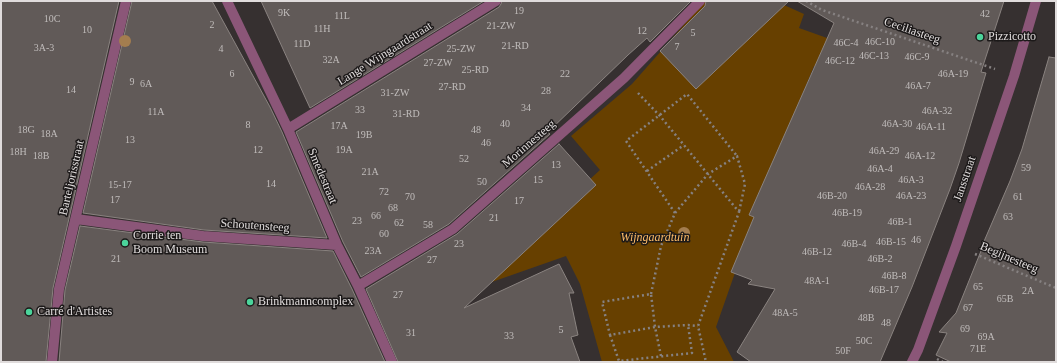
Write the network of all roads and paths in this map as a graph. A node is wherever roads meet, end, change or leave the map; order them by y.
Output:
1 (126, 1) edge
2 (228, 1) edge
3 (496, 1) edge
4 (700, 1) edge
5 (806, 1) edge
6 (1036, 1) edge
7 (1014, 76) junction
8 (624, 78) junction
9 (660, 116) junction
10 (288, 129) junction
11 (684, 145) junction
12 (737, 156) junction
13 (647, 171) junction
14 (708, 174) junction
15 (739, 212) junction
16 (675, 213) junction
17 (76, 219) junction
18 (337, 245) junction
19 (956, 246) junction
20 (358, 286) junction
21 (1056, 288) edge
22 (651, 294) junction
23 (688, 325) junction
24 (698, 326) junction
25 (655, 327) junction
26 (610, 335) junction
27 (661, 356) junction
28 (52, 362) edge
29 (392, 362) edge
30 (706, 362) edge
31 (912, 362) edge

1 - 17 street, Barteljorisstraat
2 - 10 street, Smedestraat
3 - 10 street, Lange Wijngaardstraat
4 - 8 street, Morinnesteeg
5 - 7 path, Ceciliasteeg
6 - 7 street, Jansstraat
7 - 19 street, Jansstraat
8 - 9 path
8 - 20 street, Morinnesteeg
9 - 11 path
9 - 12 path
9 - 13 path
10 - 18 street, Smedestraat
11 - 13 path
11 - 14 path
12 - 14 path
12 - 15 path
13 - 16 path
14 - 15 path
14 - 16 path
15 - 24 path
16 - 22 path
17 - 18 street, Schoutensteeg
17 - 28 street, Barteljorisstraat
18 - 20 street, Smedestraat
19 - 21 path, Begijnesteeg
19 - 31 street, Jansstraat
20 - 29 street, Smedestraat
22 - 25 path
22 - 26 path
23 - 24 path
23 - 25 path
23 - 27 path
24 - 30 path
25 - 26 path
25 - 27 path
26 - 27 path

